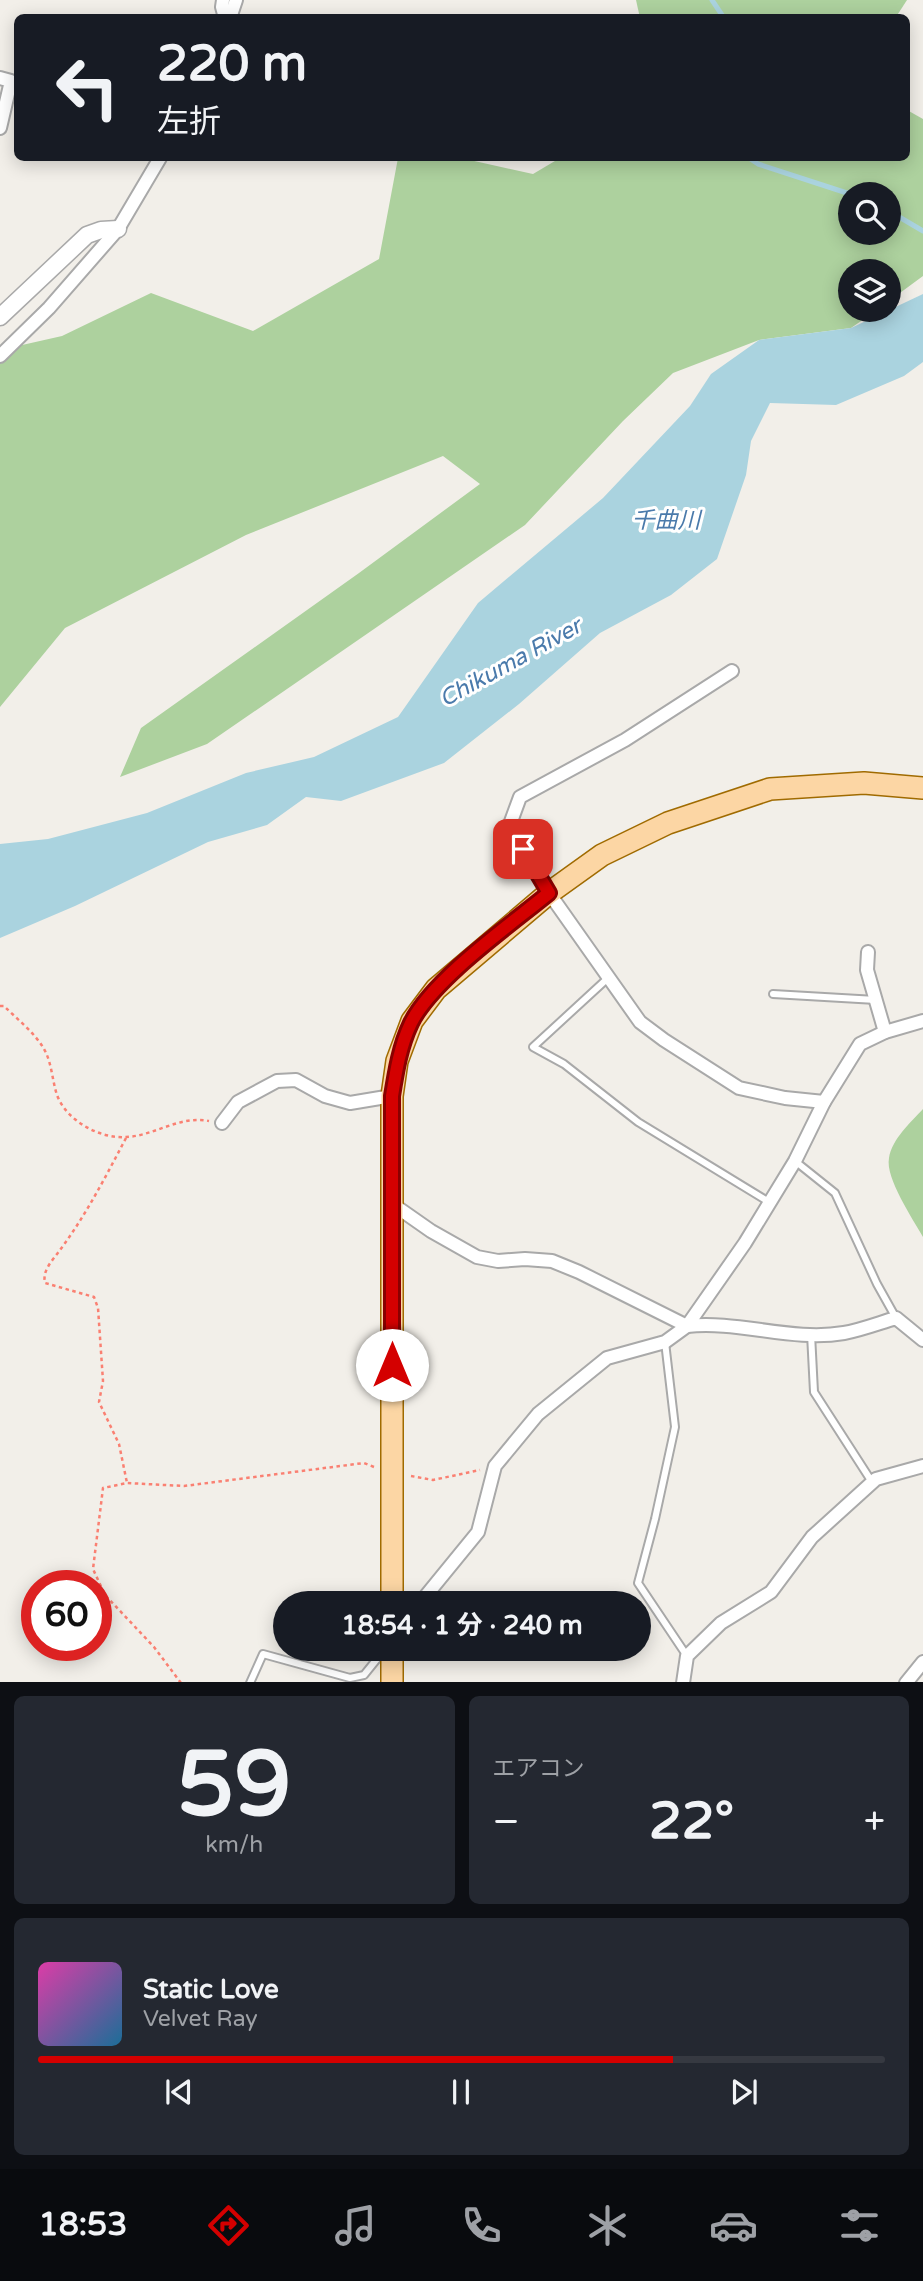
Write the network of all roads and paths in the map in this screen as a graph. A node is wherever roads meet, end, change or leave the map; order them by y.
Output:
1 (0, 78) edge
2 (0, 128) edge
3 (158, 161) edge
4 (118, 229) junction
5 (0, 317) edge
6 (0, 356) edge
7 (732, 671) dead end
8 (923, 788) edge
9 (549, 893) junction
10 (868, 952) dead end
11 (610, 976) junction
12 (773, 994) dead end
13 (876, 1000) junction
14 (0, 1006) edge
15 (923, 1021) edge
16 (885, 1032) junction
17 (392, 1096) junction
18 (824, 1102) junction
19 (222, 1123) joint
20 (125, 1138) junction
21 (795, 1161) junction
22 (769, 1202) junction
23 (391, 1203) junction
24 (896, 1318) junction
25 (687, 1326) junction
26 (811, 1334) junction
27 (923, 1340) edge
28 (665, 1342) junction
29 (495, 1466) junction
30 (923, 1466) edge
31 (393, 1473) junction
32 (872, 1482) junction
33 (127, 1483) junction
34 (392, 1591) edge
35 (430, 1591) edge
36 (687, 1656) junction
37 (273, 1657) edge
38 (288, 1661) edge
39 (375, 1661) edge
40 (392, 1661) edge
41 (923, 1662) edge
42 (181, 1682) edge
43 (250, 1682) edge
44 (392, 1682) edge
45 (683, 1682) edge
46 (906, 1682) edge

1 - 2 street
3 - 4 street
4 - 5 street
4 - 6 street
7 - 9 street
8 - 9 main road
9 - 11 street
9 - 17 main road
10 - 13 street
11 - 18 street
11 - 22 lane
12 - 13 lane
13 - 16 street
14 - 20 path
15 - 16 street
16 - 18 street
17 - 19 street
17 - 23 main road
18 - 21 street
19 - 20 path
20 - 33 path
21 - 22 street
21 - 24 lane
22 - 25 street
23 - 25 street
23 - 31 main road
24 - 26 street
24 - 27 street
25 - 26 street
25 - 28 street
26 - 32 lane
28 - 29 street
28 - 36 lane
29 - 31 path
29 - 35 street
30 - 32 street
31 - 33 path
31 - 34 main road
32 - 36 street
33 - 42 path
36 - 45 street
37 - 43 lane
38 - 39 lane
40 - 44 main road
41 - 46 street

